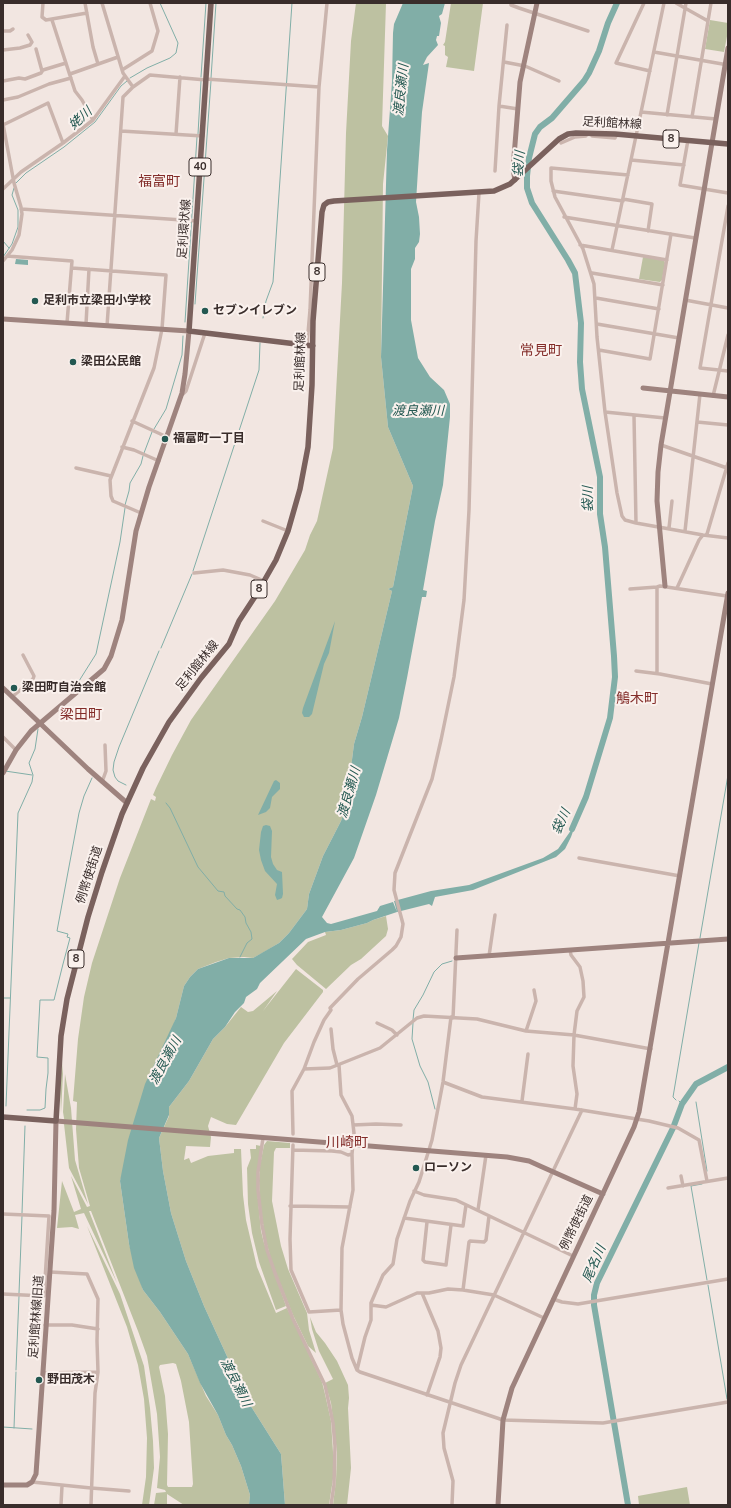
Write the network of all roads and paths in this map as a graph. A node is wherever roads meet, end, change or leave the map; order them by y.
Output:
1 (44, 3) edge
2 (85, 3) edge
3 (102, 3) edge
4 (150, 3) edge
5 (211, 3) edge
6 (327, 3) edge
7 (511, 3) edge
8 (537, 3) edge
9 (644, 3) edge
10 (664, 3) edge
11 (676, 3) edge
12 (686, 3) edge
13 (711, 3) edge
14 (685, 8) junction
15 (535, 12) junction
16 (87, 13) junction
17 (52, 20) junction
18 (708, 21) junction
19 (507, 25) dead end
20 (13, 29) dead end
21 (3, 31) edge
22 (588, 31) dead end
23 (28, 35) dead end
24 (36, 49) dead end
25 (3, 50) edge
26 (728, 51) edge
27 (654, 52) junction
28 (118, 56) junction
29 (677, 56) junction
30 (701, 60) junction
31 (504, 62) junction
32 (66, 63) junction
33 (98, 64) junction
34 (726, 65) edge
35 (523, 66) junction
36 (122, 70) junction
37 (650, 70) junction
38 (42, 71) junction
39 (70, 76) junction
40 (126, 76) junction
41 (180, 77) junction
42 (206, 79) junction
43 (3, 81) edge
44 (559, 81) dead end
45 (133, 87) junction
46 (319, 87) junction
47 (3, 100) edge
48 (499, 106) junction
49 (518, 109) junction
50 (641, 112) junction
51 (667, 115) junction
52 (692, 117) junction
53 (716, 119) junction
54 (93, 120) junction
55 (3, 124) edge
56 (121, 131) junction
57 (176, 134) junction
58 (617, 134) junction
59 (202, 136) junction
60 (636, 136) junction
61 (688, 140) junction
62 (712, 142) junction
63 (63, 143) junction
64 (561, 143) dead end
65 (728, 144) edge
66 (631, 160) junction
67 (684, 165) junction
68 (495, 171) dead end
69 (628, 175) junction
70 (515, 179) junction
71 (14, 181) junction
72 (3, 189) edge
73 (704, 189) junction
74 (553, 191) junction
75 (477, 193) junction
76 (728, 193) edge
77 (623, 200) junction
78 (728, 206) edge
79 (22, 209) junction
80 (115, 216) junction
81 (564, 217) junction
82 (197, 221) junction
83 (617, 226) junction
84 (648, 231) junction
85 (723, 233) junction
86 (672, 234) junction
87 (728, 234) edge
88 (695, 238) junction
89 (580, 245) junction
90 (612, 250) junction
91 (7, 256) junction
92 (667, 260) junction
93 (3, 261) edge
94 (72, 268) junction
95 (89, 269) junction
96 (111, 271) junction
97 (592, 273) junction
98 (663, 284) junction
99 (596, 298) junction
100 (685, 300) junction
101 (711, 305) junction
102 (728, 308) edge
103 (659, 309) junction
104 (3, 319) edge
105 (67, 323) junction
106 (86, 324) junction
107 (596, 324) junction
108 (107, 326) junction
109 (162, 329) junction
110 (189, 331) junction
111 (205, 333) junction
112 (654, 334) junction
113 (728, 335) edge
114 (678, 338) junction
115 (310, 345) junction
116 (599, 350) junction
117 (720, 370) junction
118 (728, 371) edge
119 (643, 388) dead end
120 (670, 391) junction
121 (182, 393) junction
122 (700, 394) junction
123 (713, 396) junction
124 (728, 397) edge
125 (606, 412) junction
126 (634, 416) junction
127 (665, 418) junction
128 (132, 421) junction
129 (697, 422) junction
130 (728, 426) edge
131 (167, 437) junction
132 (661, 445) junction
133 (122, 447) junction
134 (693, 456) junction
135 (159, 461) junction
136 (728, 463) edge
137 (76, 468) dead end
138 (727, 468) edge
139 (111, 476) junction
140 (672, 501) dead end
141 (141, 513) junction
142 (262, 521) dead end
143 (636, 523) junction
144 (660, 527) junction
145 (669, 528) junction
146 (288, 531) junction
147 (685, 531) junction
148 (705, 535) junction
149 (728, 538) edge
150 (194, 573) dead end
151 (264, 581) junction
152 (665, 586) junction
153 (657, 587) junction
154 (676, 588) junction
155 (630, 589) dead end
156 (728, 594) edge
157 (22, 655) dead end
158 (636, 671) dead end
159 (657, 673) junction
160 (712, 684) junction
161 (3, 688) edge
162 (12, 697) junction
163 (40, 723) junction
164 (3, 737) edge
165 (105, 745) dead end
166 (16, 750) junction
167 (3, 773) edge
168 (102, 782) junction
169 (127, 803) junction
170 (579, 858) dead end
171 (680, 876) junction
172 (495, 915) dead end
173 (457, 930) dead end
174 (728, 939) edge
175 (669, 944) junction
176 (570, 950) junction
177 (488, 956) junction
178 (456, 958) junction
179 (534, 990) dead end
180 (452, 1018) junction
181 (377, 1023) dead end
182 (331, 1029) dead end
183 (526, 1031) junction
184 (396, 1035) junction
185 (574, 1035) junction
186 (651, 1049) junction
187 (528, 1054) dead end
188 (338, 1065) junction
189 (304, 1069) junction
190 (443, 1082) junction
191 (522, 1101) junction
192 (575, 1109) junction
193 (582, 1110) junction
194 (3, 1117) edge
195 (637, 1119) junction
196 (56, 1121) junction
197 (353, 1125) junction
198 (401, 1125) dead end
199 (293, 1134) dead end
200 (262, 1138) junction
201 (293, 1145) dead end
202 (353, 1145) junction
203 (293, 1150) junction
204 (429, 1150) junction
205 (352, 1154) junction
206 (486, 1155) junction
207 (554, 1171) junction
208 (682, 1176) dead end
209 (728, 1178) edge
210 (707, 1181) junction
211 (683, 1186) junction
212 (668, 1188) dead end
213 (414, 1191) junction
214 (603, 1194) junction
215 (466, 1205) junction
216 (290, 1206) junction
217 (350, 1207) junction
218 (478, 1210) junction
219 (3, 1214) edge
220 (489, 1216) junction
221 (404, 1218) junction
222 (427, 1222) junction
223 (451, 1225) junction
224 (524, 1232) junction
225 (573, 1256) junction
226 (50, 1272) junction
227 (728, 1279) edge
228 (462, 1290) junction
229 (422, 1293) junction
230 (3, 1294) edge
231 (494, 1295) junction
232 (46, 1296) junction
233 (553, 1299) junction
234 (371, 1305) junction
235 (342, 1310) junction
236 (544, 1318) junction
237 (46, 1325) junction
238 (98, 1329) junction
239 (357, 1370) junction
240 (98, 1372) junction
241 (43, 1373) junction
242 (427, 1395) junction
243 (450, 1402) junction
244 (728, 1402) edge
245 (503, 1420) junction
246 (32, 1482) junction
247 (3, 1485) edge
248 (62, 1486) junction
249 (91, 1488) junction
250 (129, 1491) dead end
251 (61, 1505) edge
252 (91, 1505) edge
253 (331, 1505) edge
254 (452, 1505) edge
255 (498, 1505) edge

1 - 17 street
2 - 16 street
3 - 28 street
4 - 36 street
5 - 42 main road, 足利環状線 / 40
6 - 46 street
7 - 15 street
8 - 15 street
9 - 37 street
10 - 27 street
11 - 14 street
12 - 14 street
13 - 18 street
14 - 18 street
14 - 29 street
15 - 22 street
15 - 35 street
16 - 17 street
16 - 33 street
17 - 32 street
18 - 30 street
19 - 31 street
20 - 21 street
23 - 25 street
24 - 38 street
26 - 34 street
27 - 29 street
27 - 37 street
28 - 33 street
28 - 36 street
29 - 30 street
29 - 51 street
30 - 34 street
30 - 52 street
31 - 35 street
31 - 48 street
32 - 38 street
32 - 39 street
33 - 39 street
34 - 53 street
35 - 44 street
35 - 49 street
36 - 40 street
37 - 50 street
38 - 43 street
39 - 47 street
39 - 54 street
40 - 45 street
40 - 54 street
41 - 42 street
41 - 45 street
41 - 57 street
42 - 46 street
42 - 59 main road, 足利環状線 / 40
45 - 56 street
46 - 115 street
48 - 49 street
48 - 68 street
49 - 70 street
50 - 51 street
50 - 60 street
51 - 52 street
52 - 53 street
53 - 62 street
54 - 63 street
55 - 63 street
55 - 71 street
56 - 57 street
56 - 80 street
57 - 59 street
58 - 60 main road, 足利館林線 / 8
58 - 64 street
58 - 70 main road, 足利館林線 / 8
59 - 82 main road, 足利環状線 / 40
60 - 61 main road, 足利館林線 / 8
60 - 66 street
61 - 62 main road, 足利館林線 / 8
61 - 67 street
62 - 65 main road, 足利館林線 / 8
62 - 73 street
63 - 71 street
66 - 67 street
66 - 69 street
67 - 73 street
69 - 74 street
69 - 77 street
70 - 75 main road, 足利館林線 / 8
71 - 72 street
71 - 79 street
73 - 76 street
73 - 88 street
74 - 77 street
74 - 81 street
75 - 115 main road, 足利館林線 / 8
75 - 189 street
77 - 83 street
77 - 84 street
78 - 85 street
79 - 80 street
79 - 91 street
80 - 82 street
80 - 96 street
81 - 83 street
81 - 89 street
82 - 110 main road, 足利環状線 / 40
83 - 84 street
83 - 90 street
84 - 86 street
85 - 87 street
85 - 101 street
86 - 88 street
86 - 92 street
88 - 100 street
89 - 90 street
89 - 97 street
90 - 92 street
91 - 93 street
91 - 94 street
92 - 98 street
94 - 95 street
94 - 105 street
95 - 96 street
95 - 106 street
96 - 108 street
96 - 109 street
97 - 98 street
97 - 99 street
98 - 103 street
99 - 103 street
99 - 107 street
100 - 101 street
100 - 114 street
101 - 102 street
101 - 117 street
103 - 112 street
104 - 105 street
105 - 106 street
106 - 108 street
107 - 112 street
107 - 116 street
108 - 109 street
109 - 110 street
109 - 128 street
110 - 111 main road
110 - 121 street
111 - 115 main road
111 - 121 street
112 - 114 street
112 - 116 street
113 - 117 street
114 - 120 street
115 - 146 main road, 足利館林線 / 8
116 - 125 street
117 - 118 street
117 - 123 street
119 - 120 street
120 - 122 street
120 - 127 street
121 - 131 street
122 - 123 street
122 - 129 street
123 - 124 street
125 - 126 street
125 - 143 street
126 - 127 street
126 - 143 street
127 - 132 street
128 - 131 street
128 - 133 street
129 - 130 street
129 - 134 street
131 - 135 street
132 - 134 street
132 - 144 street
133 - 135 street
133 - 139 street
134 - 138 street
134 - 147 street
135 - 141 street
136 - 138 street
137 - 139 street
138 - 148 street
139 - 141 street
140 - 145 street
141 - 163 street
142 - 146 street
143 - 144 street
144 - 145 street
144 - 152 street
145 - 147 street
146 - 151 main road, 足利館林線 / 8
147 - 148 street
148 - 149 street
148 - 154 street
150 - 151 street
151 - 169 main road, 足利館林線 / 8
152 - 153 street
152 - 154 street
153 - 155 street
153 - 159 street
154 - 156 street
156 - 160 street
157 - 162 street
158 - 159 street
159 - 160 street
160 - 171 street
161 - 162 street
162 - 163 street
163 - 166 street
163 - 168 street
164 - 166 street
165 - 168 street
166 - 167 street
168 - 169 street
169 - 196 main road, 例幣使街道 / 8
170 - 171 street
171 - 175 street
172 - 177 street
173 - 178 street
174 - 175 street
175 - 176 street
175 - 186 street
176 - 177 street
176 - 185 street
177 - 178 street
178 - 180 street
179 - 183 street
180 - 183 street
180 - 184 street
180 - 190 street
181 - 184 street
182 - 188 street
183 - 185 street
184 - 188 street
185 - 186 street
185 - 192 street
186 - 195 street
187 - 191 street
188 - 189 street
188 - 197 street
189 - 199 street
190 - 191 street
190 - 204 street
191 - 192 street
192 - 193 street
193 - 195 street
193 - 207 street
194 - 196 main road
195 - 210 street
195 - 214 street
196 - 200 street, 例幣使街道
196 - 226 street, 足利館林線旧道
197 - 198 street
197 - 202 street
200 - 202 street, 例幣使街道
200 - 253 street
201 - 203 street
202 - 204 street, 例幣使街道
202 - 205 street
203 - 205 street
203 - 216 street
204 - 206 street, 例幣使街道
204 - 213 street
205 - 217 street
206 - 207 street, 例幣使街道
206 - 218 street
207 - 214 street, 例幣使街道
207 - 224 street
208 - 211 street
209 - 210 street
210 - 211 street
211 - 212 street
213 - 215 street
213 - 221 street
214 - 225 street, 例幣使街道
215 - 218 street
215 - 223 street
216 - 217 street
216 - 235 street
217 - 235 street
218 - 220 street
219 - 232 street
220 - 224 street
220 - 228 street
221 - 222 street
221 - 234 street
222 - 223 street
222 - 223 street
224 - 225 street
224 - 231 street
225 - 233 street, 例幣使街道
226 - 232 street, 足利館林線旧道
226 - 238 street
227 - 233 street
228 - 229 street
228 - 231 street
229 - 234 street
229 - 242 street
230 - 232 street
231 - 236 street
231 - 243 street
232 - 237 street, 足利館林線旧道
233 - 236 street, 例幣使街道
234 - 239 street
235 - 239 street
236 - 245 street, 例幣使街道
237 - 238 street
237 - 241 street, 足利館林線旧道
238 - 240 street
239 - 242 street
240 - 241 street
240 - 249 street
241 - 246 street, 足利館林線旧道
242 - 243 street
243 - 245 street
243 - 254 street
244 - 245 street
245 - 255 street, 例幣使街道
246 - 247 street
246 - 248 street
248 - 249 street
248 - 251 street
249 - 250 street
249 - 252 street

